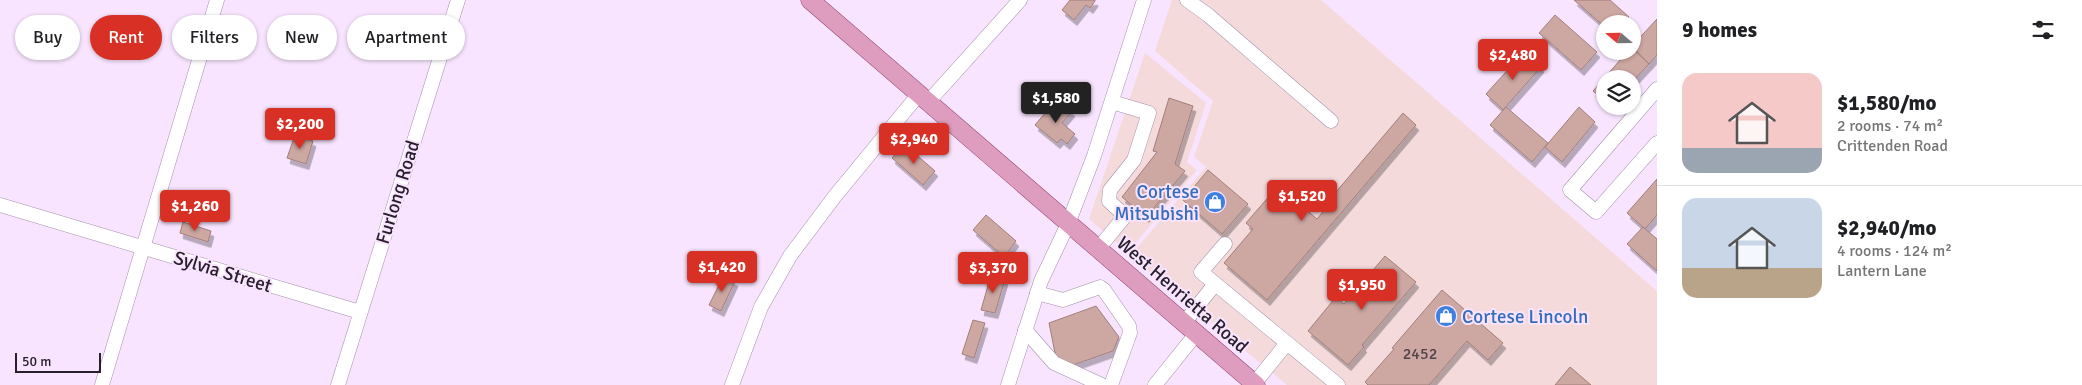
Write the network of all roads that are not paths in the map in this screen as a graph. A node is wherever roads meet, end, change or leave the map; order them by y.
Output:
1 (217, 0) edge
2 (458, 0) edge
3 (810, 0) edge
4 (1020, 0) edge
5 (1144, 0) edge
6 (1187, 0) edge
7 (1657, 89) edge
8 (924, 97) junction
9 (1112, 102) junction
10 (1331, 121) dead end
11 (1657, 143) edge
12 (0, 205) edge
13 (1068, 224) junction
14 (1225, 244) dead end
15 (143, 247) junction
16 (1098, 250) junction
17 (1215, 284) junction
18 (1038, 293) junction
19 (360, 312) junction
20 (1190, 328) junction
21 (1025, 330) junction
22 (1287, 343) junction
23 (1255, 384) edge
24 (102, 385) edge
25 (338, 385) edge
26 (732, 385) edge
27 (1008, 385) edge
28 (1102, 385) edge
29 (1110, 385) edge
30 (1156, 385) edge
31 (1338, 385) edge

1 - 15 street
2 - 19 street, Furlong Road
3 - 8 main road, West Henrietta Road
4 - 8 street
5 - 9 street
6 - 10 street
7 - 11 street
8 - 13 main road, West Henrietta Road
8 - 26 street
9 - 13 street
9 - 16 street
12 - 15 street, Sylvia Street
13 - 16 main road, West Henrietta Road
13 - 18 street
14 - 17 street
15 - 19 street, Sylvia Street
15 - 24 street
16 - 20 main road, West Henrietta Road
17 - 20 street
17 - 22 street
18 - 21 street
18 - 29 street
19 - 25 street, Furlong Road
20 - 23 main road, West Henrietta Road
20 - 30 street
21 - 27 street
21 - 28 street
22 - 23 street
22 - 31 street

